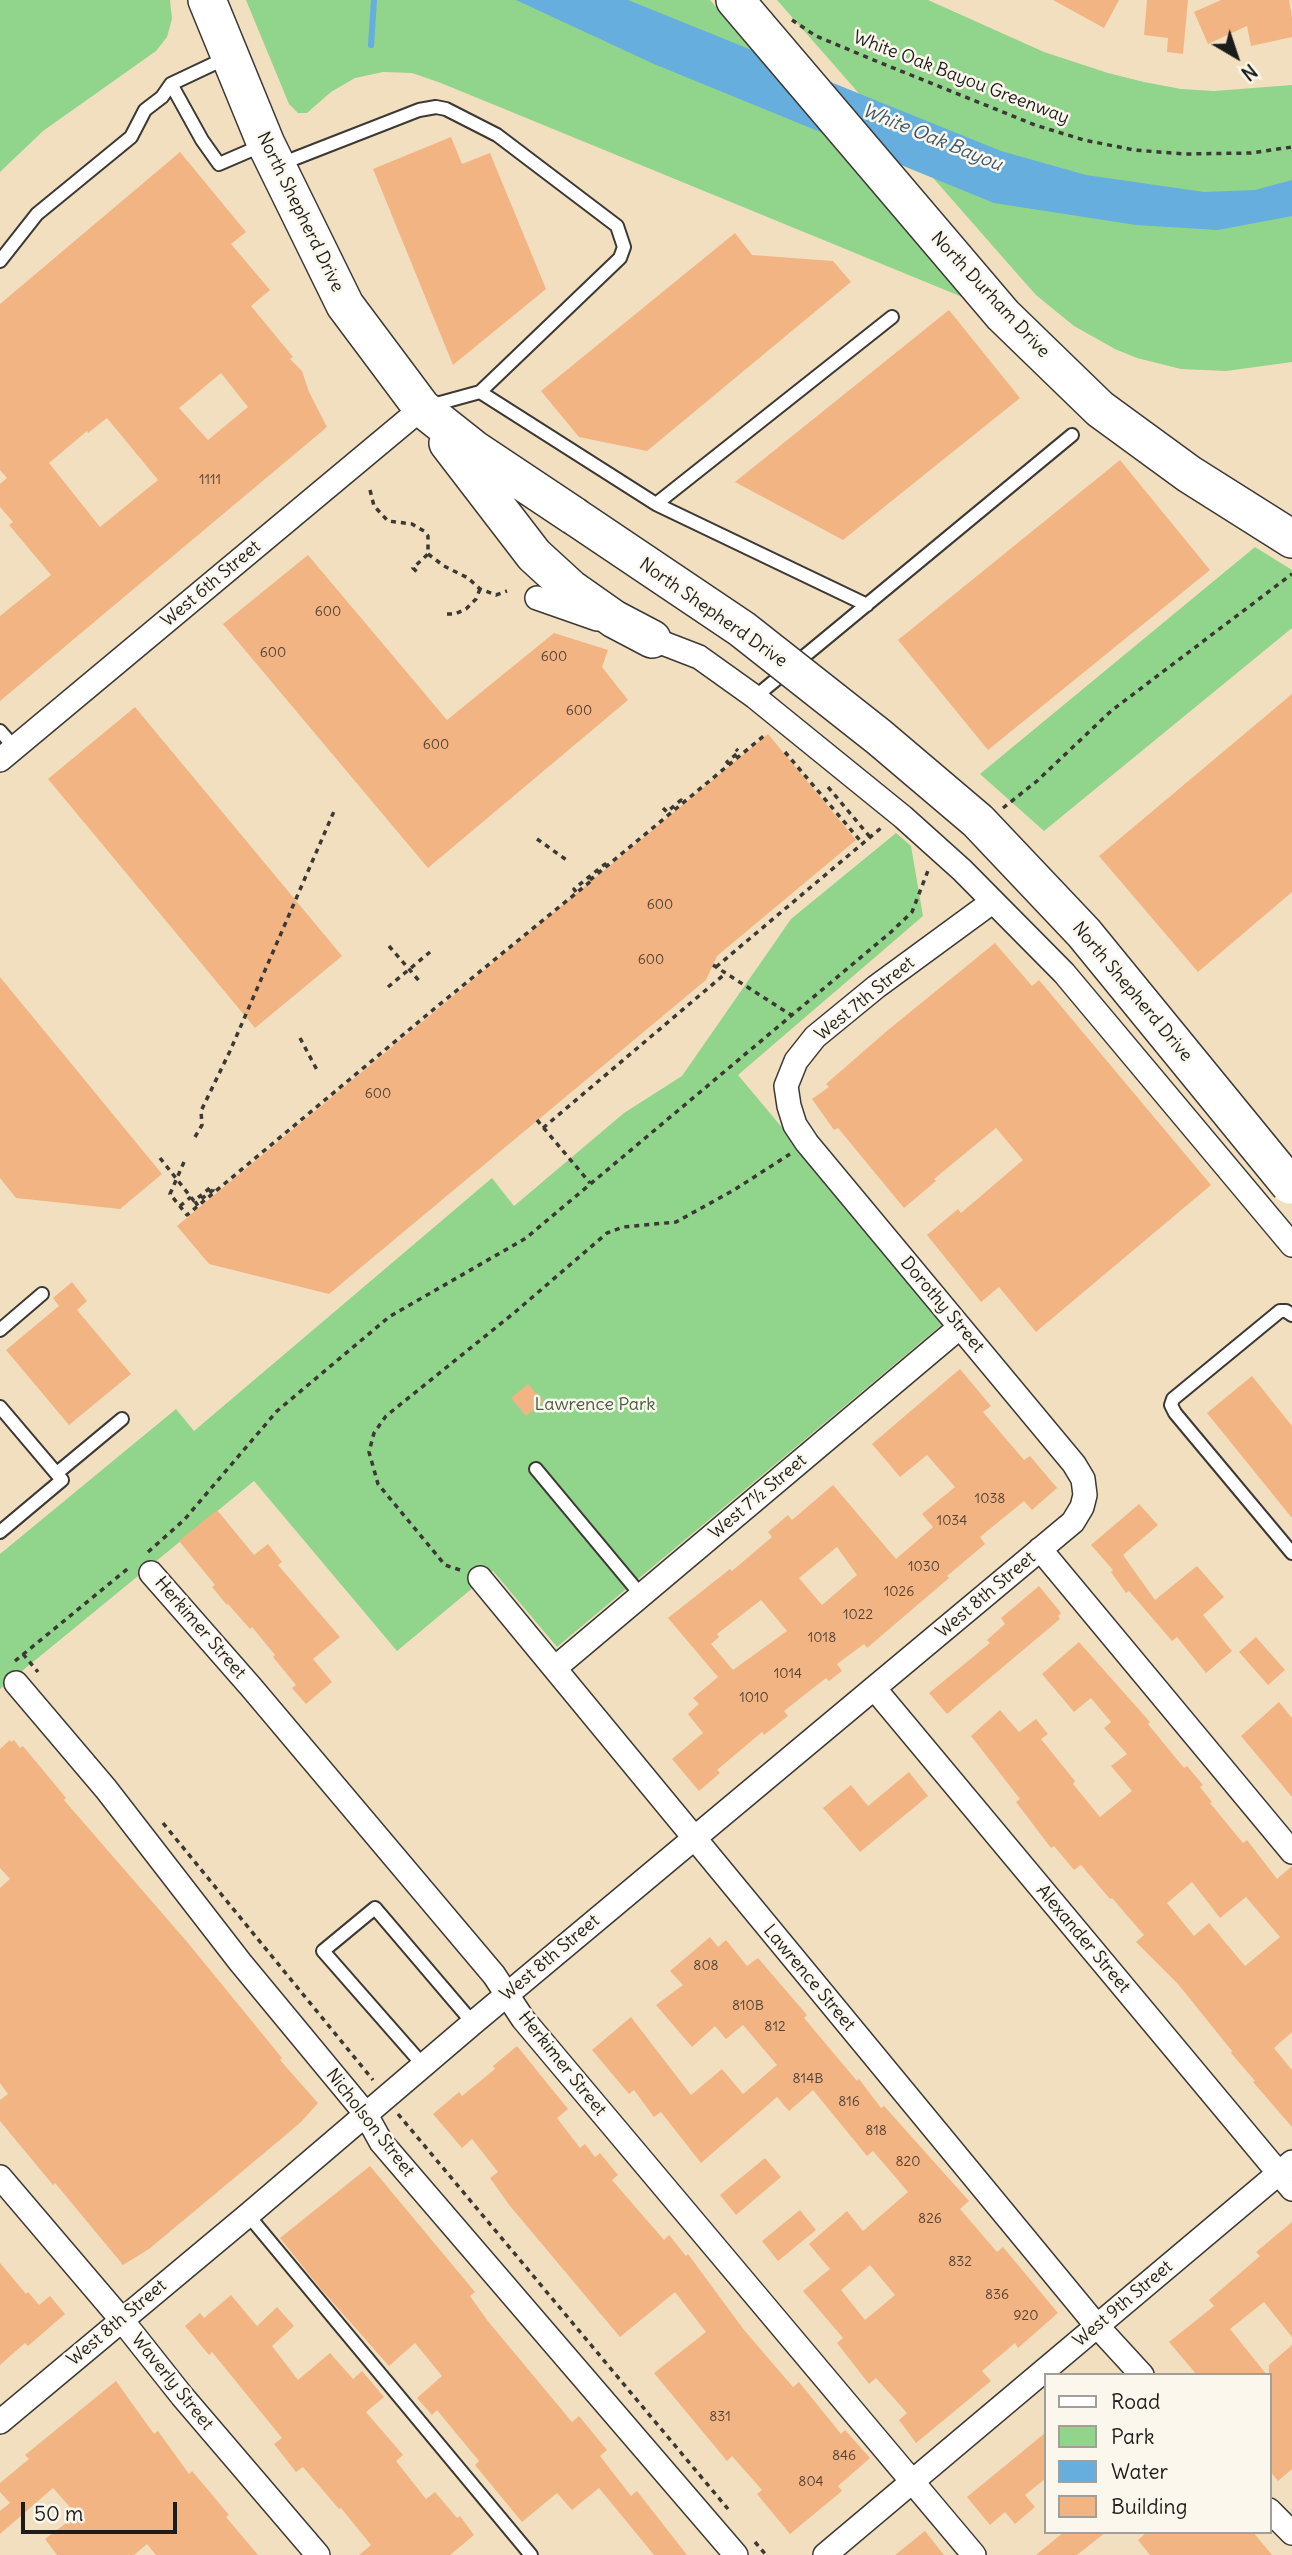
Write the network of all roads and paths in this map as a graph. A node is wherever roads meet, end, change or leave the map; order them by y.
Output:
1 (207, 0) edge
2 (735, 0) edge
3 (787, 17) dead end
4 (230, 57) junction
5 (171, 84) junction
6 (1292, 147) edge
7 (271, 155) junction
8 (0, 261) edge
9 (892, 317) dead end
10 (480, 392) junction
11 (422, 408) junction
12 (1072, 435) dead end
13 (370, 490) dead end
14 (656, 504) junction
15 (1292, 538) edge
16 (428, 554) junction
17 (418, 573) dead end
18 (1292, 574) edge
19 (480, 589) junction
20 (507, 592) dead end
21 (537, 598) dead end
22 (867, 605) junction
23 (447, 614) dead end
24 (652, 639) junction
25 (755, 697) junction
26 (768, 732) dead end
27 (778, 743) dead end
28 (5, 746) edge
29 (736, 749) dead end
30 (729, 764) junction
31 (828, 787) dead end
32 (684, 802) junction
33 (663, 808) dead end
34 (335, 809) dead end
35 (994, 816) dead end
36 (888, 822) dead end
37 (870, 837) junction
38 (537, 839) dead end
39 (863, 844) junction
40 (568, 861) dead end
41 (936, 862) dead end
42 (992, 902) junction
43 (389, 946) dead end
44 (430, 952) dead end
45 (409, 970) junction
46 (726, 973) junction
47 (421, 983) dead end
48 (388, 987) dead end
49 (791, 1015) junction
50 (300, 1038) dead end
51 (317, 1070) dead end
52 (537, 1121) dead end
53 (543, 1128) junction
54 (801, 1134) junction
55 (195, 1138) dead end
56 (159, 1158) dead end
57 (184, 1162) dead end
58 (177, 1179) junction
59 (591, 1183) junction
60 (1291, 1186) edge
61 (191, 1197) junction
62 (180, 1206) junction
63 (198, 1206) junction
64 (1292, 1245) edge
65 (42, 1294) dead end
66 (1292, 1315) edge
67 (960, 1327) junction
68 (0, 1330) edge
69 (0, 1407) edge
70 (122, 1419) dead end
71 (536, 1469) dead end
72 (57, 1473) junction
73 (1084, 1486) joint
74 (0, 1532) edge
75 (1040, 1549) junction
76 (1292, 1553) edge
77 (144, 1564) junction
78 (480, 1578) joint
79 (641, 1595) junction
80 (23, 1654) junction
81 (555, 1668) junction
82 (12, 1675) joint
83 (41, 1676) dead end
84 (874, 1689) junction
85 (155, 1815) dead end
86 (694, 1838) junction
87 (1292, 1852) edge
88 (506, 1994) junction
89 (473, 2023) junction
90 (423, 2065) junction
91 (372, 2080) dead end
92 (365, 2113) junction
93 (399, 2116) dead end
94 (1288, 2174) edge
95 (0, 2177) edge
96 (248, 2215) junction
97 (121, 2319) junction
98 (1097, 2326) junction
99 (1140, 2373) edge
100 (0, 2421) edge
101 (911, 2482) junction
102 (1271, 2512) edge
103 (731, 2513) dead end
104 (1292, 2533) edge
105 (749, 2534) dead end
106 (318, 2555) edge
107 (531, 2555) edge
108 (736, 2555) edge
109 (766, 2555) edge
110 (825, 2555) edge
111 (974, 2555) edge

1 - 4 main road, North Shepherd Drive
2 - 15 main road, North Durham Drive
3 - 6 path, White Oak Bayou Greenway
4 - 5 lane
4 - 7 main road, North Shepherd Drive
5 - 7 lane
5 - 8 lane
7 - 10 lane
7 - 11 main road, North Shepherd Drive
9 - 14 lane
10 - 11 lane
10 - 14 lane
11 - 24 main road
11 - 28 street, West 6th Street
11 - 60 main road, North Shepherd Drive, bridge
12 - 22 lane
13 - 16 path
14 - 22 lane
16 - 17 path
16 - 19 path
18 - 35 path
19 - 20 path
19 - 23 path
21 - 24 street
22 - 25 lane
24 - 25 street
25 - 42 street
26 - 30 path
27 - 39 path
29 - 30 path
30 - 32 path
31 - 37 path
32 - 33 path
32 - 63 path
34 - 55 path
36 - 37 path
37 - 39 path
38 - 40 path
39 - 46 path
41 - 49 path
42 - 54 street, West 7th Street
42 - 64 street
43 - 45 path
44 - 45 path
45 - 47 path
45 - 48 path
46 - 49 path
46 - 53 path
49 - 59 path
50 - 51 path
52 - 53 path
53 - 59 path
54 - 67 street, Dorothy Street
54 - 78 path
56 - 58 path
57 - 58 path
58 - 61 path
58 - 62 path
59 - 77 path
61 - 62 path
61 - 63 path
62 - 63 path
65 - 68 lane
66 - 76 lane
67 - 73 street, Dorothy Street
67 - 79 street, West 7½ Street
69 - 72 lane
70 - 72 lane
71 - 79 lane
72 - 74 lane
73 - 75 street, West 8th Street
75 - 84 street, West 8th Street
75 - 87 street
77 - 80 path
77 - 88 street, Herkimer Street
78 - 81 street, Lawrence Street
79 - 81 street, West 7½ Street
80 - 82 path
80 - 83 path
81 - 86 street, Lawrence Street
82 - 92 street, Nicholson Street
84 - 86 street, West 8th Street
84 - 94 street, Alexander Street
85 - 91 path
86 - 88 street, West 8th Street
86 - 98 street, Lawrence Street
88 - 89 street, West 8th Street
88 - 101 street, Herkimer Street
89 - 90 street, West 8th Street
89 - 90 lane
90 - 92 street, West 8th Street
92 - 96 street, West 8th Street
92 - 108 street, Nicholson Street
93 - 103 path
94 - 98 street, West 9th Street
95 - 97 street, Waverly Street
96 - 97 street, West 8th Street
96 - 107 lane
97 - 100 street, West 8th Street
97 - 106 street, Waverly Street
98 - 99 street, Lawrence Street
98 - 101 street, West 9th Street
101 - 110 street, West 9th Street
101 - 111 street, Herkimer Street
102 - 104 street
105 - 109 path

